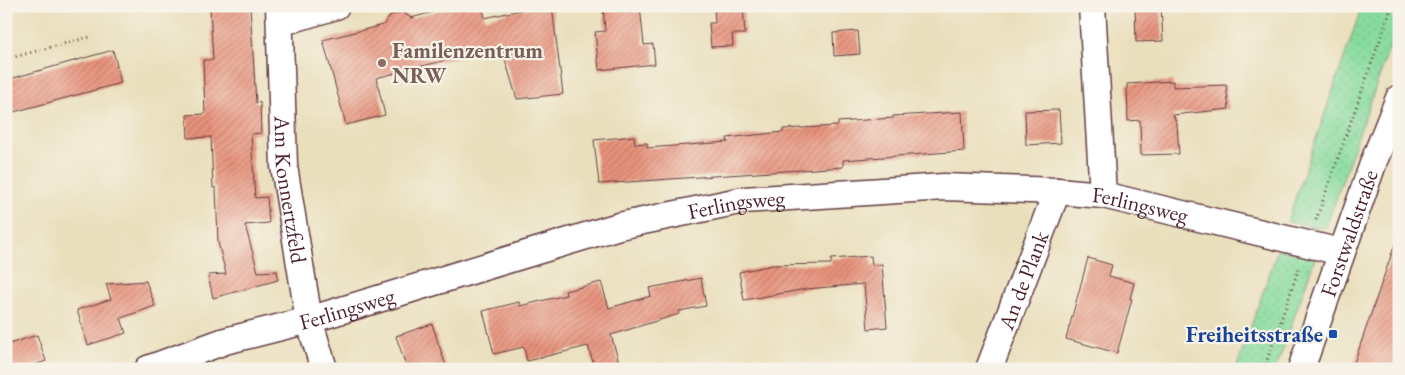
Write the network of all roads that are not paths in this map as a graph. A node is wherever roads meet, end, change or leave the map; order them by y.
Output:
1 (336, 6) edge
2 (1092, 6) edge
3 (280, 15) edge
4 (1399, 98) edge
5 (1056, 191) junction
6 (1103, 196) junction
7 (1341, 252) junction
8 (309, 320) junction
9 (148, 369) edge
10 (324, 369) edge
11 (989, 369) edge
12 (1301, 369) edge

1 - 3 street
2 - 6 street
3 - 8 street, Am Konnertzfeld
4 - 7 street, Forstwaldstraße
5 - 6 street, Ferlingsweg
5 - 8 street, Ferlingsweg
5 - 11 street, An de Plank
6 - 7 street, Ferlingsweg
7 - 12 street, Forstwaldstraße
8 - 9 street, Ferlingsweg
8 - 10 street, Am Konnertzfeld

